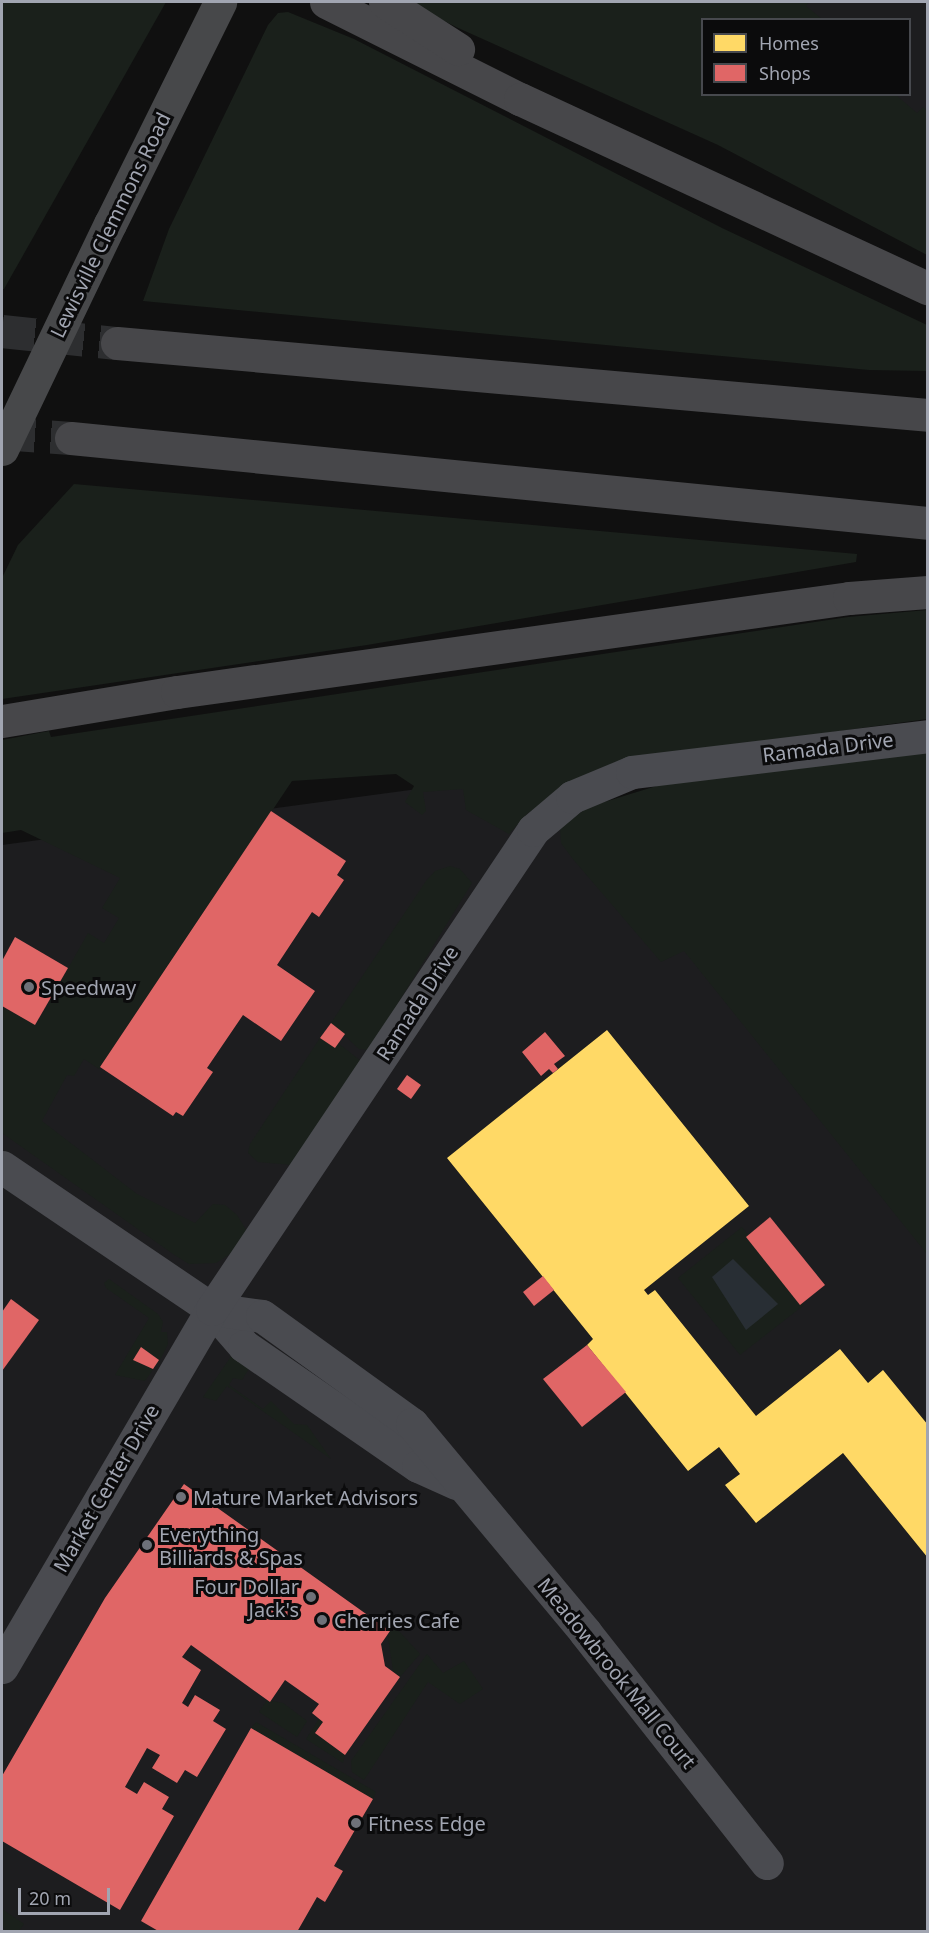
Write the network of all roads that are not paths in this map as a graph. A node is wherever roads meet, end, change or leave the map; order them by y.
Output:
1 (220, 2) edge
2 (326, 2) edge
3 (385, 2) edge
4 (520, 99) junction
5 (927, 288) edge
6 (117, 343) tunnel mouth
7 (927, 416) edge
8 (71, 438) tunnel mouth
9 (2, 449) edge
10 (927, 523) edge
11 (927, 592) edge
12 (2, 721) edge
13 (927, 736) edge
14 (2, 1167) edge
15 (212, 1309) junction
16 (2, 1667) edge
17 (767, 1863) dead end

1 - 9 main road, Lewisville Clemmons Road, bridge
2 - 4 highway
3 - 4 highway
4 - 5 highway
6 - 7 highway
8 - 10 highway
11 - 12 highway
13 - 15 street, Ramada Drive
14 - 15 street
15 - 16 street, Market Center Drive
15 - 17 street, Meadowbrook Mall Court

